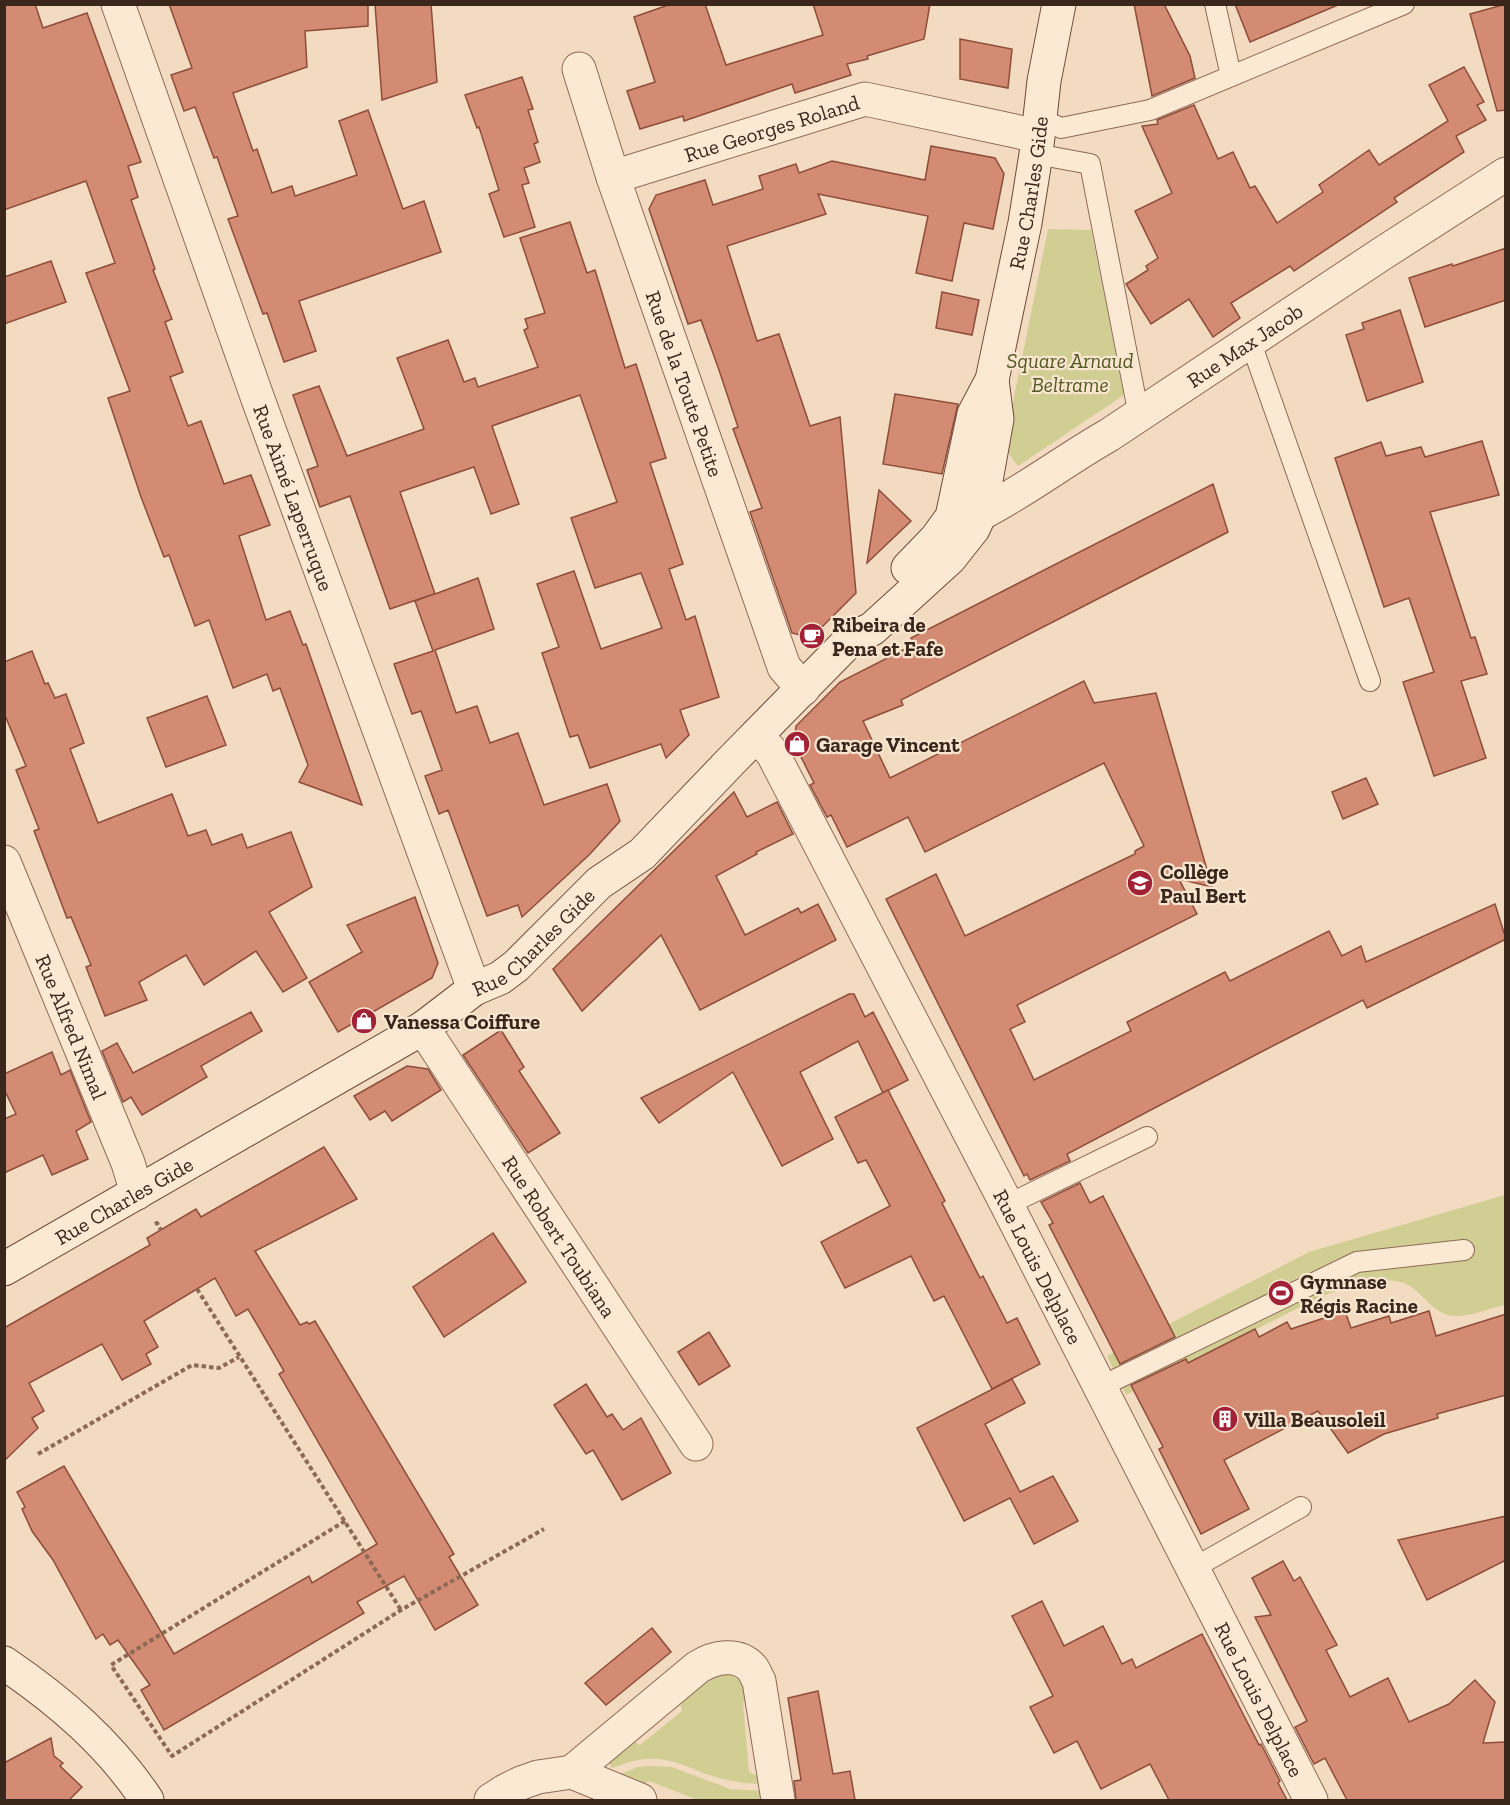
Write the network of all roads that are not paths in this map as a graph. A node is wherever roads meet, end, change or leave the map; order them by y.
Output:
1 (118, 4) edge
2 (1059, 4) edge
3 (1215, 4) edge
4 (1404, 4) edge
5 (579, 69) dead end
6 (1231, 76) junction
7 (1038, 136) junction
8 (1506, 174) edge
9 (613, 177) junction
10 (1250, 340) junction
11 (1139, 416) junction
12 (966, 515) junction
13 (1370, 681) dead end
14 (803, 689) junction
15 (757, 735) junction
16 (7, 874) edge
17 (474, 989) junction
18 (423, 1028) junction
19 (1148, 1137) dead end
20 (137, 1193) junction
21 (1007, 1205) junction
22 (1464, 1250) dead end
23 (4, 1269) edge
24 (1100, 1387) junction
25 (696, 1444) dead end
26 (1301, 1507) dead end
27 (1192, 1569) junction
28 (4, 1663) edge
29 (572, 1772) junction
30 (147, 1800) edge
31 (491, 1800) edge
32 (640, 1800) edge
33 (778, 1800) edge
34 (1311, 1800) edge

1 - 17 street, Rue Aimé Laperruque
2 - 7 street, Rue Charles Gide
3 - 6 lane
4 - 6 lane
5 - 9 street, Rue de la Toute Petite
6 - 7 lane
7 - 9 street, Rue Georges Roland
7 - 11 lane
7 - 12 street, Rue Charles Gide
8 - 10 street, Rue Max Jacob
9 - 14 street, Rue de la Toute Petite
10 - 11 street, Rue Max Jacob
10 - 13 lane
11 - 12 street, Rue Max Jacob
12 - 14 street, Rue Charles Gide
14 - 15 street, Rue Charles Gide
15 - 17 street, Rue Charles Gide
15 - 21 street, Rue Louis Delplace
16 - 20 street, Rue Alfred Nimal
17 - 18 street, Rue Charles Gide
18 - 20 street, Rue Charles Gide
18 - 25 street, Rue Robert Toubiana
19 - 21 lane
20 - 23 street, Rue Charles Gide
21 - 24 street, Rue Louis Delplace
22 - 24 lane
24 - 27 street, Rue Louis Delplace
26 - 27 lane
27 - 34 street, Rue Louis Delplace
28 - 30 street
29 - 31 street
29 - 32 street
29 - 33 street

